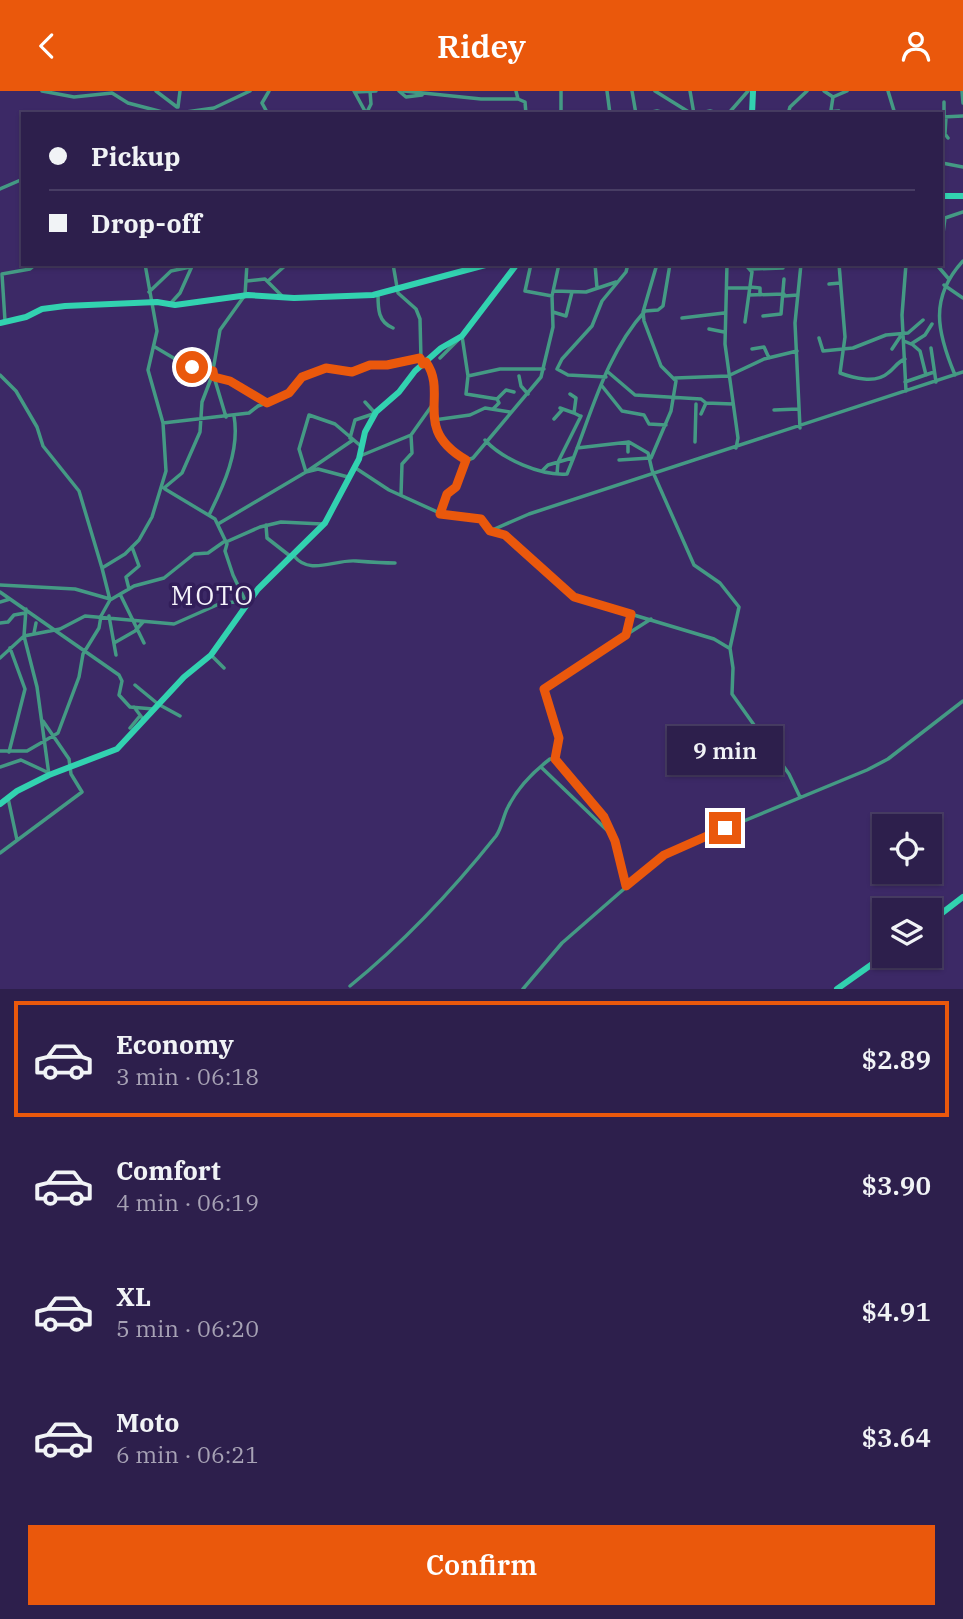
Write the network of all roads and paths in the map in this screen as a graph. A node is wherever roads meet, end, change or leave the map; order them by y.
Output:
1 (42, 91) edge
2 (156, 91) edge
3 (180, 91) edge
4 (250, 91) edge
5 (269, 91) edge
6 (370, 91) edge
7 (376, 91) edge
8 (401, 91) edge
9 (516, 91) edge
10 (561, 91) edge
11 (607, 91) edge
12 (632, 91) edge
13 (655, 91) edge
14 (690, 91) edge
15 (748, 91) edge
16 (753, 91) edge
17 (807, 91) edge
18 (824, 91) edge
19 (847, 91) edge
20 (888, 91) edge
21 (962, 91) edge
22 (92, 92) edge
23 (355, 92) edge
24 (833, 97) junction
25 (518, 99) junction
26 (944, 102) dead end
27 (963, 103) edge
28 (831, 110) junction
29 (208, 111) edge
30 (174, 112) edge
31 (267, 112) edge
32 (365, 112) edge
33 (367, 112) edge
34 (526, 112) edge
35 (561, 112) edge
36 (610, 112) edge
37 (636, 112) edge
38 (683, 112) edge
39 (694, 112) edge
40 (729, 112) edge
41 (752, 112) edge
42 (789, 112) edge
43 (814, 112) edge
44 (836, 112) edge
45 (894, 112) edge
46 (963, 116) edge
47 (944, 117) edge
48 (948, 138) dead end
49 (943, 163) edge
50 (963, 167) edge
51 (21, 180) edge
52 (0, 189) edge
53 (943, 196) edge
54 (963, 196) edge
55 (963, 212) edge
56 (943, 233) edge
57 (963, 261) edge
58 (34, 266) edge
59 (145, 266) edge
60 (192, 266) edge
61 (247, 266) edge
62 (285, 266) edge
63 (393, 266) edge
64 (482, 266) edge
65 (515, 266) edge
66 (531, 266) edge
67 (559, 266) edge
68 (595, 266) edge
69 (628, 266) edge
70 (656, 266) edge
71 (670, 266) edge
72 (727, 266) edge
73 (747, 266) edge
74 (801, 266) edge
75 (839, 266) edge
76 (906, 266) edge
77 (938, 266) edge
78 (783, 268) dead end
79 (750, 269) junction
80 (948, 278) junction
81 (784, 279) dead end
82 (247, 281) junction
83 (268, 281) junction
84 (617, 281) junction
85 (840, 283) junction
86 (830, 284) dead end
87 (944, 285) junction
88 (597, 288) junction
89 (728, 288) junction
90 (750, 288) junction
91 (397, 290) junction
92 (149, 292) junction
93 (572, 292) junction
94 (553, 293) junction
95 (378, 294) junction
96 (245, 295) junction
97 (749, 295) junction
98 (760, 295) junction
99 (784, 295) junction
100 (798, 295) junction
101 (284, 297) junction
102 (963, 298) edge
103 (153, 303) junction
104 (169, 304) junction
105 (553, 312) junction
106 (643, 313) junction
107 (724, 313) junction
108 (763, 316) dead end
109 (682, 318) dead end
110 (923, 320) dead end
111 (3, 322) edge
112 (745, 322) dead end
113 (932, 324) dead end
114 (393, 328) dead end
115 (709, 329) dead end
116 (724, 332) junction
117 (461, 337) junction
118 (903, 337) junction
119 (819, 338) dead end
120 (911, 344) junction
121 (155, 347) junction
122 (844, 348) junction
123 (931, 348) dead end
124 (752, 349) dead end
125 (892, 349) dead end
126 (797, 351) junction
127 (440, 358) dead end
128 (769, 358) junction
129 (905, 359) junction
130 (423, 361) junction
131 (544, 369) junction
132 (934, 372) junction
133 (963, 372) edge
134 (0, 375) edge
135 (213, 375) junction
136 (607, 375) junction
137 (926, 375) junction
138 (955, 375) junction
139 (468, 376) junction
140 (519, 376) dead end
141 (728, 376) junction
142 (675, 378) junction
143 (905, 381) junction
144 (936, 382) junction
145 (602, 386) junction
146 (514, 392) dead end
147 (906, 392) junction
148 (528, 394) junction
149 (570, 394) dead end
150 (673, 396) junction
151 (497, 399) junction
152 (365, 401) dead end
153 (267, 403) junction
154 (705, 403) junction
155 (433, 404) junction
156 (733, 404) junction
157 (493, 409) junction
158 (798, 409) junction
159 (774, 410) dead end
160 (511, 412) junction
161 (375, 413) junction
162 (574, 413) junction
163 (701, 414) dead end
164 (233, 416) junction
165 (583, 417) junction
166 (226, 418) junction
167 (203, 419) junction
168 (554, 419) dead end
169 (434, 420) junction
170 (163, 423) junction
171 (666, 425) junction
172 (800, 428) junction
173 (411, 436) junction
174 (352, 439) junction
175 (485, 440) junction
176 (628, 442) junction
177 (695, 442) dead end
178 (362, 447) junction
179 (576, 448) junction
180 (736, 448) junction
181 (628, 452) dead end
182 (360, 456) junction
183 (573, 457) junction
184 (650, 459) junction
185 (466, 460) junction
186 (559, 460) junction
187 (619, 460) dead end
188 (355, 467) junction
189 (543, 470) junction
190 (306, 472) junction
191 (557, 474) junction
192 (654, 475) junction
193 (348, 477) junction
194 (163, 487) junction
195 (401, 495) junction
196 (440, 514) junction
197 (209, 515) junction
198 (218, 524) junction
199 (266, 525) junction
200 (324, 525) junction
201 (490, 531) junction
202 (225, 542) junction
203 (132, 547) junction
204 (291, 555) junction
205 (395, 563) dead end
206 (102, 568) junction
207 (0, 585) edge
208 (129, 589) junction
209 (0, 591) edge
210 (120, 594) junction
211 (9, 599) junction
212 (110, 600) junction
213 (247, 600) junction
214 (0, 603) edge
215 (26, 611) junction
216 (631, 614) junction
217 (101, 615) junction
218 (109, 616) junction
219 (132, 619) junction
220 (651, 619) junction
221 (143, 622) junction
222 (0, 623) edge
223 (36, 623) dead end
224 (138, 629) junction
225 (55, 631) junction
226 (33, 633) junction
227 (627, 634) junction
228 (24, 636) junction
229 (114, 643) junction
230 (144, 643) dead end
231 (10, 648) junction
232 (730, 648) junction
233 (84, 651) junction
234 (116, 655) dead end
235 (211, 655) junction
236 (0, 658) edge
237 (224, 669) dead end
238 (135, 685) dead end
239 (963, 701) edge
240 (134, 707) junction
241 (145, 707) junction
242 (156, 707) junction
243 (180, 716) dead end
244 (141, 717) junction
245 (43, 721) junction
246 (130, 728) dead end
247 (54, 737) junction
248 (45, 740) junction
249 (0, 751) edge
250 (9, 752) junction
251 (555, 759) junction
252 (0, 767) edge
253 (71, 767) junction
254 (542, 768) junction
255 (49, 774) junction
256 (800, 797) junction
257 (8, 798) junction
258 (0, 804) edge
259 (614, 837) junction
260 (17, 840) junction
261 (0, 853) edge
262 (626, 886) junction
263 (963, 897) edge
264 (942, 913) edge
265 (872, 964) edge
266 (350, 986) dead end
267 (523, 989) edge
268 (837, 989) edge

1 - 22 street
2 - 30 street
3 - 30 street
4 - 29 street
5 - 31 street
6 - 7 street
6 - 23 street
6 - 33 street
8 - 25 street
9 - 25 street
10 - 35 street
11 - 36 street
12 - 37 street
13 - 38 street
14 - 39 street
15 - 40 street
16 - 41 street
17 - 42 street
18 - 24 street
19 - 24 street
20 - 45 street
21 - 27 street
22 - 30 street
23 - 32 street
24 - 28 street
25 - 34 street
26 - 47 street
28 - 43 street
28 - 44 street
29 - 30 street
46 - 47 street
47 - 48 street
49 - 50 street
51 - 52 street
53 - 54 street
55 - 56 street
57 - 80 street
58 - 111 street
59 - 92 street
60 - 92 street
60 - 104 street
61 - 82 street
62 - 83 street
63 - 91 street
64 - 91 street
65 - 117 street
66 - 94 street
67 - 94 street
68 - 88 street
69 - 84 street
70 - 106 street
71 - 106 street
72 - 89 street
73 - 79 street
74 - 100 street
75 - 85 street
76 - 118 street
77 - 80 street
78 - 79 street
79 - 90 street
80 - 87 street
81 - 99 street
82 - 83 street
82 - 96 street
83 - 101 street
84 - 88 street
84 - 136 street
85 - 86 street
85 - 122 street
87 - 102 street
87 - 138 street
88 - 93 street
89 - 90 street
89 - 107 street
90 - 97 street
90 - 98 street
91 - 95 street
91 - 130 street
92 - 103 street
93 - 94 street
93 - 105 street
94 - 105 street
95 - 101 street
95 - 114 street
96 - 101 street
96 - 104 street
96 - 135 street
97 - 98 street
97 - 112 street
98 - 99 street
99 - 100 street
99 - 108 street
100 - 126 street
103 - 104 street
103 - 111 street
103 - 121 street
105 - 131 street
106 - 136 street
106 - 142 street
107 - 109 street
107 - 116 street
110 - 118 street
113 - 120 street
115 - 116 street
116 - 141 street
117 - 127 street
117 - 130 street
117 - 139 street
118 - 120 street
118 - 122 street
118 - 125 street
118 - 129 street
119 - 122 street
120 - 137 street
121 - 135 street
121 - 170 street
122 - 129 street
123 - 132 street
124 - 128 street
126 - 128 street
126 - 158 street
128 - 141 street
129 - 143 street
130 - 153 street
130 - 155 street
130 - 161 street
131 - 139 street
131 - 148 street
132 - 137 street
132 - 144 street
133 - 138 street
134 - 206 street
135 - 153 street
135 - 166 street
135 - 167 street
136 - 145 street
136 - 150 street
137 - 143 street
138 - 144 street
139 - 151 street
140 - 148 street
141 - 142 street
141 - 156 street
142 - 150 street
143 - 147 street
144 - 147 street
145 - 165 street
145 - 171 street
146 - 151 street
147 - 172 street
148 - 160 street
149 - 162 street
150 - 154 street
150 - 171 street
151 - 157 street
152 - 161 street
153 - 164 street
154 - 156 street
154 - 163 street
154 - 177 street
155 - 169 street
155 - 173 street
156 - 180 street
157 - 160 street
157 - 169 street
158 - 159 street
158 - 172 street
160 - 175 street
161 - 174 street
161 - 178 street
162 - 165 street
162 - 168 street
164 - 166 street
164 - 197 street
165 - 179 street
165 - 186 street
166 - 167 street
167 - 170 street
167 - 194 street
169 - 185 street
170 - 194 street
171 - 184 street
172 - 180 street
173 - 182 street
173 - 195 street
174 - 178 street
174 - 190 street
174 - 190 street
175 - 185 street
175 - 189 street
176 - 179 street
176 - 181 street
176 - 184 street
178 - 182 street
179 - 183 street
180 - 192 street
182 - 188 street
183 - 186 street
183 - 191 street
184 - 187 street
184 - 192 street
185 - 196 street
186 - 189 street
186 - 191 street
188 - 193 street
188 - 195 street
189 - 191 street
190 - 193 street
190 - 198 street
192 - 201 street
192 - 232 street
193 - 200 street
194 - 197 street
194 - 203 street
195 - 196 street
196 - 201 street
197 - 198 street
198 - 202 street
199 - 200 street
199 - 202 street
199 - 204 street
200 - 204 street
201 - 216 street
202 - 208 street
202 - 213 street
203 - 206 street
203 - 208 street
204 - 205 street
204 - 213 street
206 - 212 street
207 - 212 street
208 - 210 street
209 - 211 street
210 - 212 street
210 - 219 street
211 - 214 street
211 - 215 street
212 - 217 street
213 - 221 street
213 - 235 street
215 - 222 street
215 - 225 street
215 - 228 street
216 - 220 street
216 - 227 street
217 - 218 street
217 - 225 street
217 - 233 street
218 - 219 street
218 - 229 street
219 - 221 street
219 - 224 street
220 - 227 street
220 - 232 street
221 - 224 street
223 - 226 street
224 - 229 street
224 - 230 street
225 - 226 street
225 - 233 street
226 - 228 street
227 - 251 street
228 - 231 street
228 - 245 street
229 - 234 street
231 - 236 street
231 - 250 street
232 - 256 street
233 - 240 street
233 - 247 street
235 - 237 street
235 - 242 street
238 - 242 street
239 - 256 street
240 - 241 street
240 - 244 street
241 - 242 street
241 - 244 street
242 - 243 street
242 - 244 street
244 - 246 street
244 - 253 street
245 - 247 street
245 - 248 street
247 - 248 street
247 - 253 street
248 - 250 street
248 - 255 street
249 - 250 street
251 - 254 street
251 - 259 street
252 - 255 street
253 - 255 street
253 - 260 street
254 - 259 street
254 - 266 street
255 - 257 street
256 - 262 street
257 - 258 street
257 - 260 street
259 - 262 street
260 - 261 street
262 - 267 street
263 - 264 street
265 - 268 street

